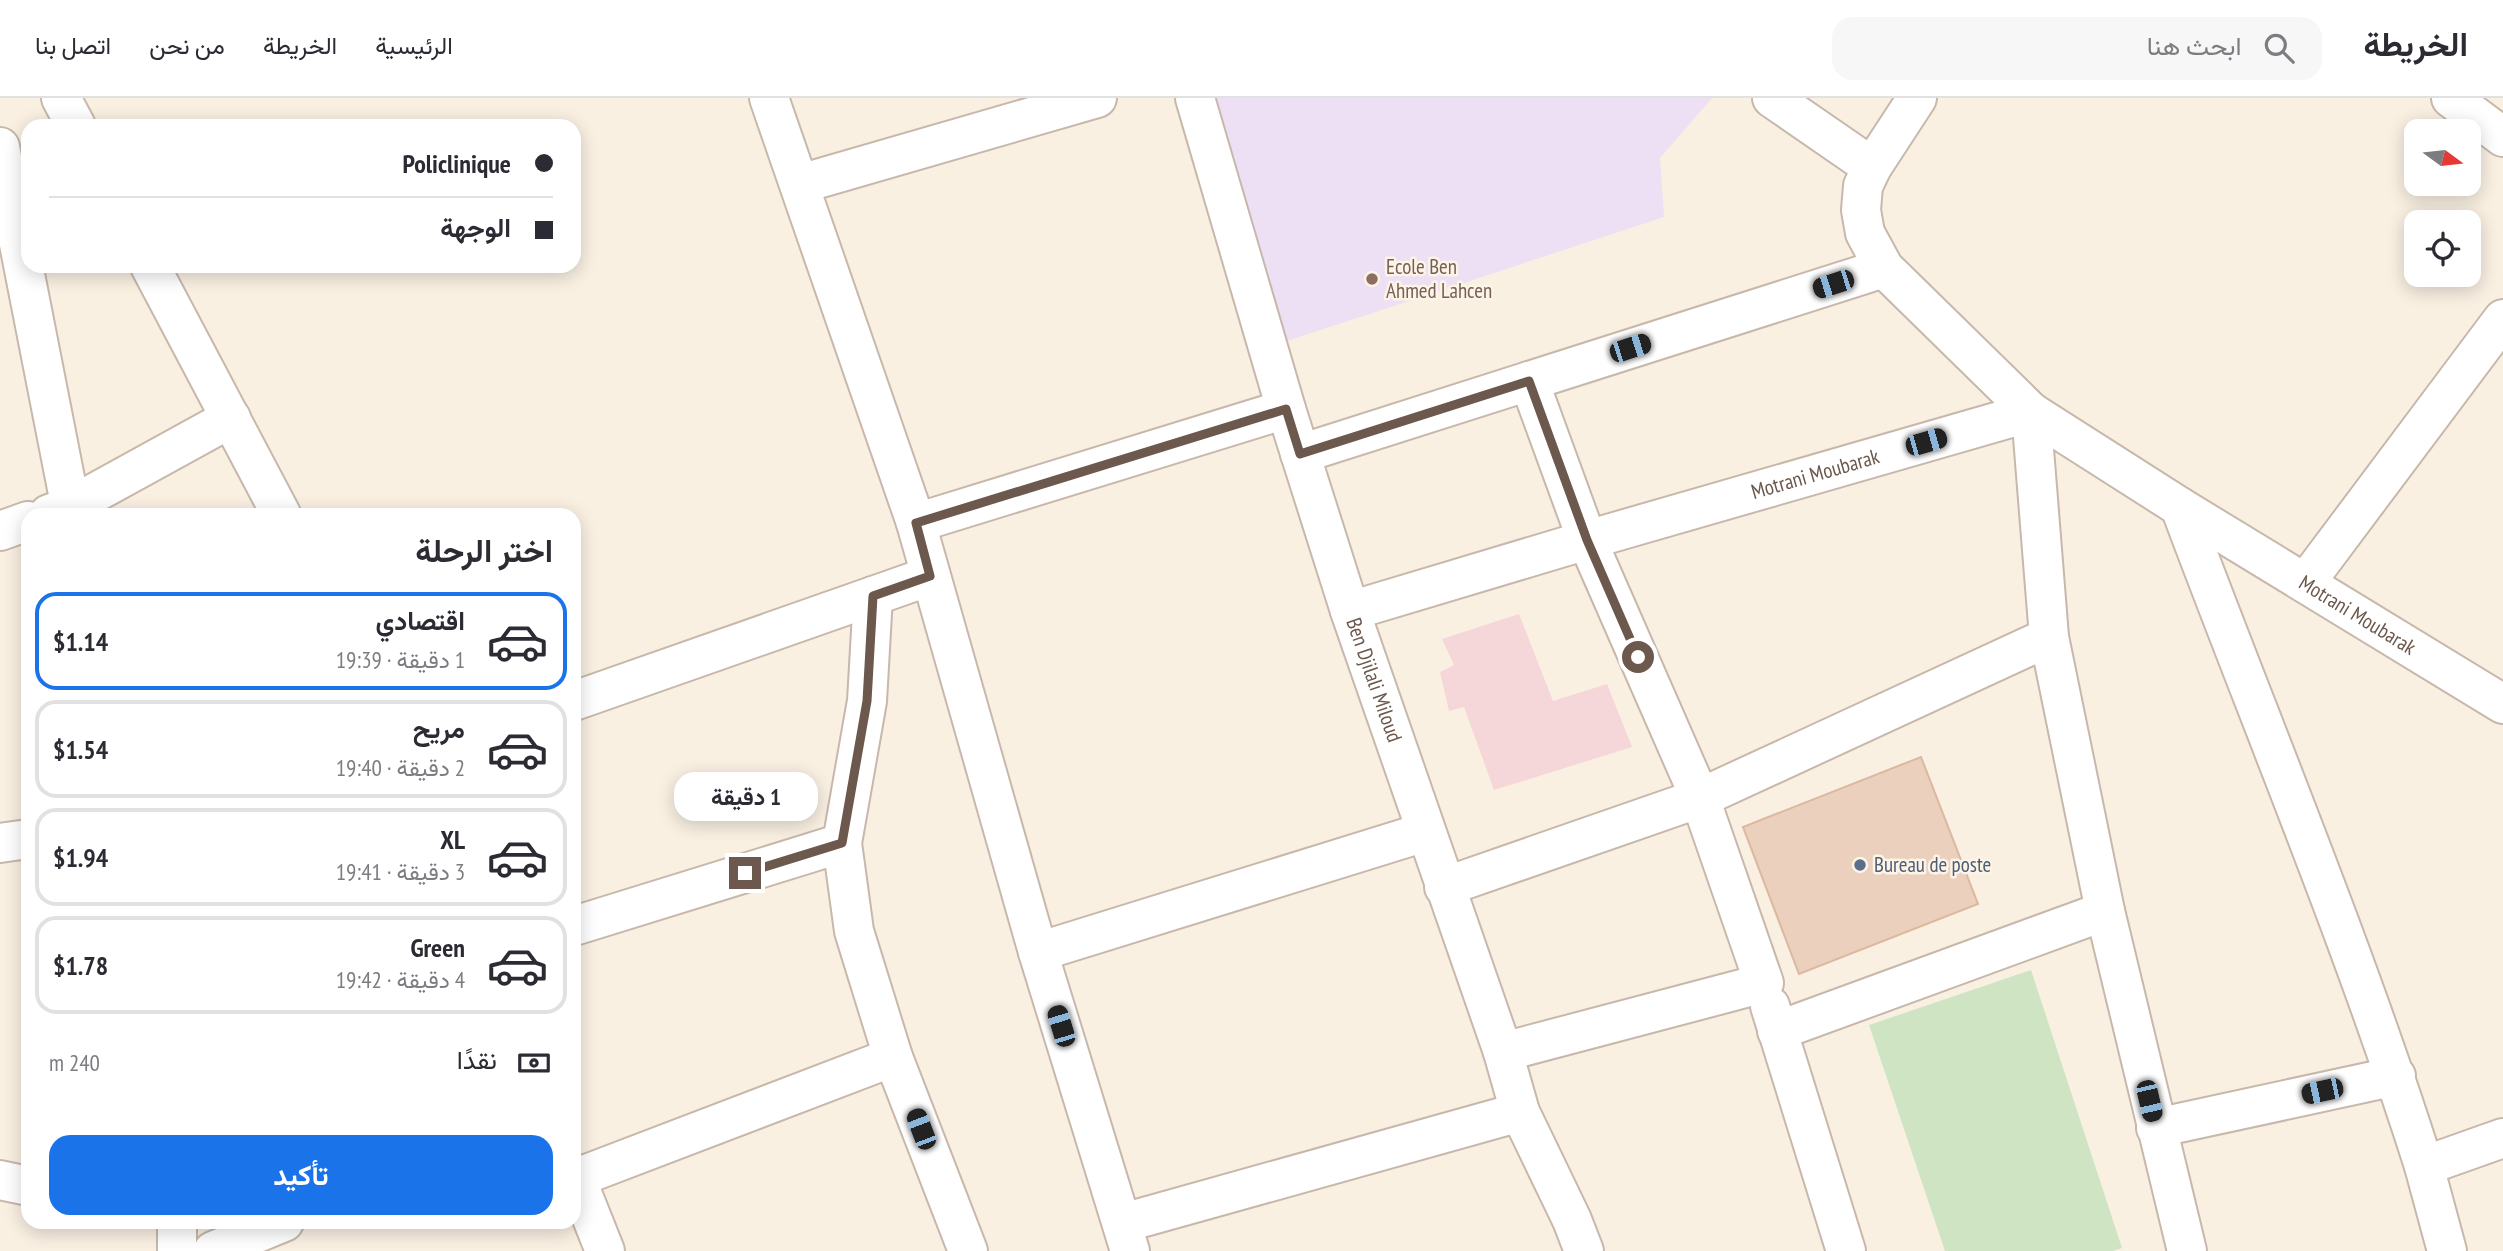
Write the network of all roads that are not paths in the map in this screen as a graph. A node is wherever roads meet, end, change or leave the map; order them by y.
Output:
1 (61, 98) edge
2 (769, 98) edge
3 (1097, 98) edge
4 (1195, 98) edge
5 (1772, 98) edge
6 (1917, 98) edge
7 (2451, 98) edge
8 (72, 119) edge
9 (2503, 137) edge
10 (0, 147) edge
11 (1872, 167) junction
12 (800, 184) junction
13 (9, 234) edge
14 (1884, 268) junction
15 (154, 273) edge
16 (2503, 319) edge
17 (1529, 381) junction
18 (1286, 409) junction
19 (2031, 412) junction
20 (231, 418) junction
21 (1300, 454) junction
22 (2180, 507) junction
23 (62, 508) edge
24 (70, 508) edge
25 (278, 508) edge
26 (916, 523) junction
27 (21, 524) edge
28 (0, 531) edge
29 (1587, 540) junction
30 (930, 576) junction
31 (2306, 582) junction
32 (873, 596) junction
33 (1350, 611) junction
34 (2049, 637) junction
35 (581, 699) edge
36 (2503, 704) edge
37 (1700, 798) junction
38 (1425, 832) junction
39 (21, 840) edge
40 (0, 843) edge
41 (842, 843) junction
42 (1444, 887) junction
43 (2105, 911) junction
44 (581, 924) edge
45 (1038, 952) junction
46 (1764, 983) junction
47 (1777, 1031) junction
48 (1503, 1052) junction
49 (893, 1056) junction
50 (2396, 1076) junction
51 (1520, 1112) junction
52 (2156, 1128) junction
53 (2503, 1138) edge
54 (2424, 1166) junction
55 (581, 1173) edge
56 (0, 1180) edge
57 (21, 1184) edge
58 (581, 1190) edge
59 (177, 1229) edge
60 (267, 1229) edge
61 (1127, 1237) edge
62 (177, 1251) edge
63 (213, 1251) edge
64 (606, 1251) edge
65 (968, 1251) edge
66 (1584, 1251) edge
67 (1846, 1251) edge
68 (2187, 1251) edge
69 (2447, 1251) edge

1 - 8 street
2 - 12 street
3 - 12 street
4 - 18 street, Ben Djilali Miloud
5 - 11 street
6 - 11 street
7 - 9 street
10 - 13 street
11 - 14 street
12 - 26 street
13 - 23 street
14 - 17 street
14 - 19 street
15 - 20 street
16 - 31 street
17 - 21 street
17 - 29 street
18 - 21 street, Ben Djilali Miloud
18 - 26 street
19 - 22 street, Motrani Moubarak
19 - 29 street, Motrani Moubarak
19 - 34 street
20 - 24 street
20 - 25 street
21 - 33 street, Ben Djilali Miloud
22 - 31 street, Motrani Moubarak
22 - 50 street
26 - 30 street
27 - 28 street
29 - 33 street, Motrani Moubarak
29 - 37 street
30 - 32 street
30 - 45 street
31 - 36 street, Motrani Moubarak
32 - 35 street
32 - 41 street
33 - 38 street, Ben Djilali Miloud
34 - 37 street
34 - 43 street
37 - 42 street
37 - 46 street
38 - 42 street, Ben Djilali Miloud
38 - 45 street
39 - 40 street
41 - 44 street
41 - 49 street
42 - 48 street, Ben Djilali Miloud
43 - 47 street
43 - 52 street
45 - 61 street
46 - 47 street
46 - 48 street
47 - 67 street
48 - 51 street, Ben Djilali Miloud
49 - 55 street
49 - 65 street
50 - 52 street
50 - 54 street
51 - 61 street
51 - 66 street, Ben Djilali Miloud
52 - 68 street
53 - 54 street
54 - 69 street
56 - 57 street
58 - 64 street
59 - 62 street
60 - 63 street

